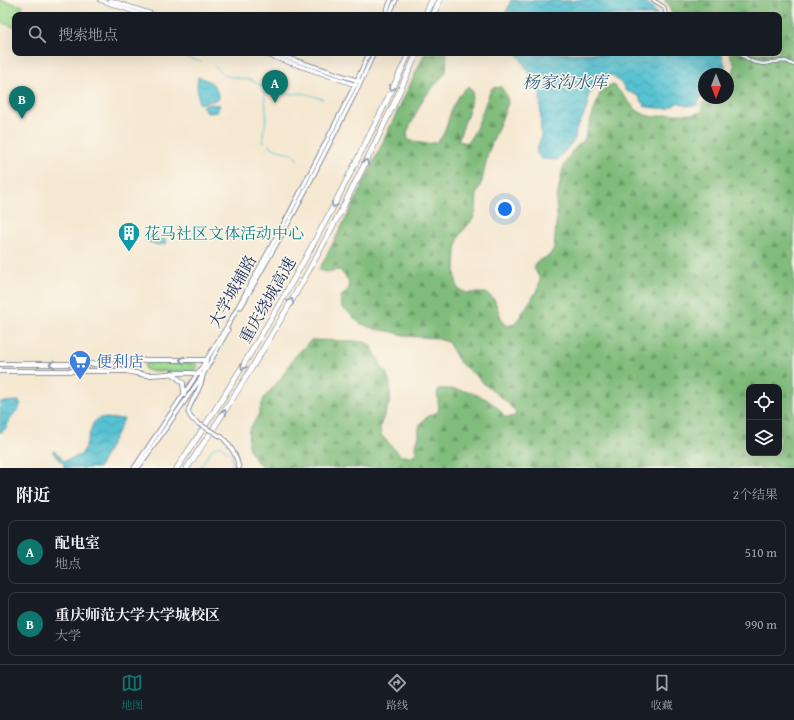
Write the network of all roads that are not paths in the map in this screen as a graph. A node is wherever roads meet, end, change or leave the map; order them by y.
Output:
1 (100, 0) edge
2 (110, 0) edge
3 (391, 0) edge
4 (396, 0) edge
5 (432, 0) edge
6 (440, 0) edge
7 (653, 0) edge
8 (135, 12) edge
9 (146, 12) edge
10 (386, 12) edge
11 (390, 12) edge
12 (426, 12) edge
13 (434, 12) edge
14 (665, 12) edge
15 (270, 56) edge
16 (281, 56) edge
17 (368, 56) edge
18 (372, 56) edge
19 (408, 56) edge
20 (416, 56) edge
21 (743, 56) edge
22 (794, 64) edge
23 (359, 81) junction
24 (357, 85) junction
25 (206, 360) junction
26 (0, 364) edge
27 (0, 371) edge
28 (172, 373) junction
29 (200, 374) junction
30 (184, 394) junction
31 (134, 468) edge
32 (138, 468) edge
33 (177, 468) edge
34 (187, 468) edge
35 (239, 468) edge

1 - 8 street
2 - 9 street
3 - 10 street
4 - 11 street
5 - 12 highway
6 - 13 highway
7 - 14 street
15 - 24 street
16 - 23 street
17 - 23 street, 大学城辅路
18 - 23 street, 大学城辅路
19 -> 33 highway, 重庆绕城高速
34 -> 20 highway, 重庆绕城高速
21 - 22 street
23 - 24 street, 大学城辅路
24 - 25 street, 大学城辅路
24 - 29 street, 大学城辅路
25 -> 26 main road
25 - 29 main road
27 - 28 main road
28 - 29 main road
28 - 30 main road
29 - 30 street, 大学城辅路
29 - 32 street, 大学城辅路
29 - 35 street, bridge
30 - 31 street, 大学城辅路

